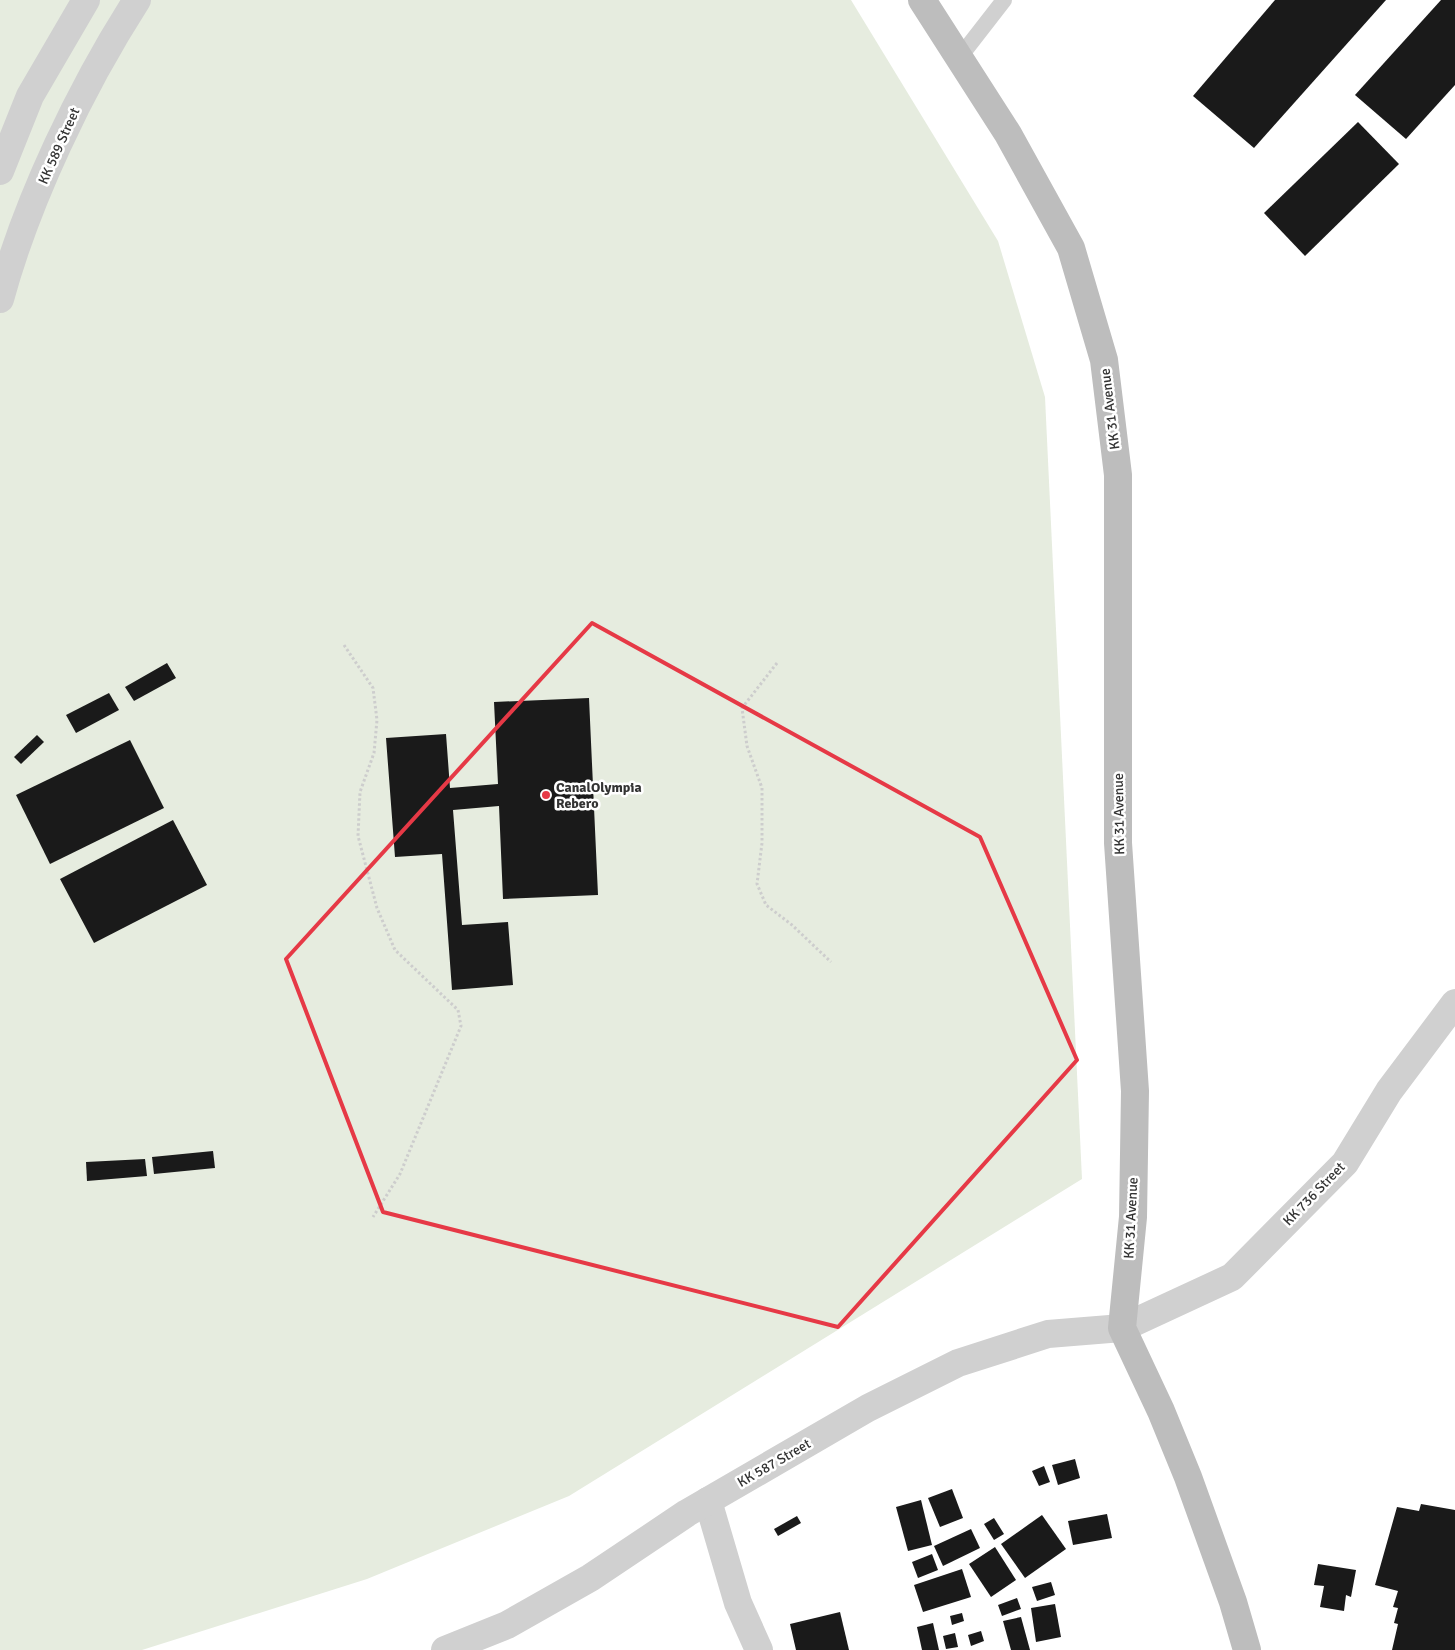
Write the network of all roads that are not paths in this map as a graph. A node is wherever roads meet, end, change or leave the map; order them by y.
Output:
1 (86, 0) edge
2 (137, 0) edge
3 (922, 0) edge
4 (1004, 0) edge
5 (959, 58) junction
6 (0, 171) edge
7 (0, 299) edge
8 (1455, 1003) edge
9 (1122, 1328) junction
10 (708, 1501) junction
11 (445, 1650) edge
12 (759, 1650) edge
13 (1246, 1650) edge

1 - 6 street
2 - 7 street, KK 589 Street
3 - 5 main road, KK 31 Avenue
4 - 5 lane
5 - 9 main road, KK 31 Avenue
8 - 9 street, KK 736 Street
9 - 10 street, KK 587 Street
9 - 13 main road
10 - 11 street, KK 587 Street
10 - 12 street

